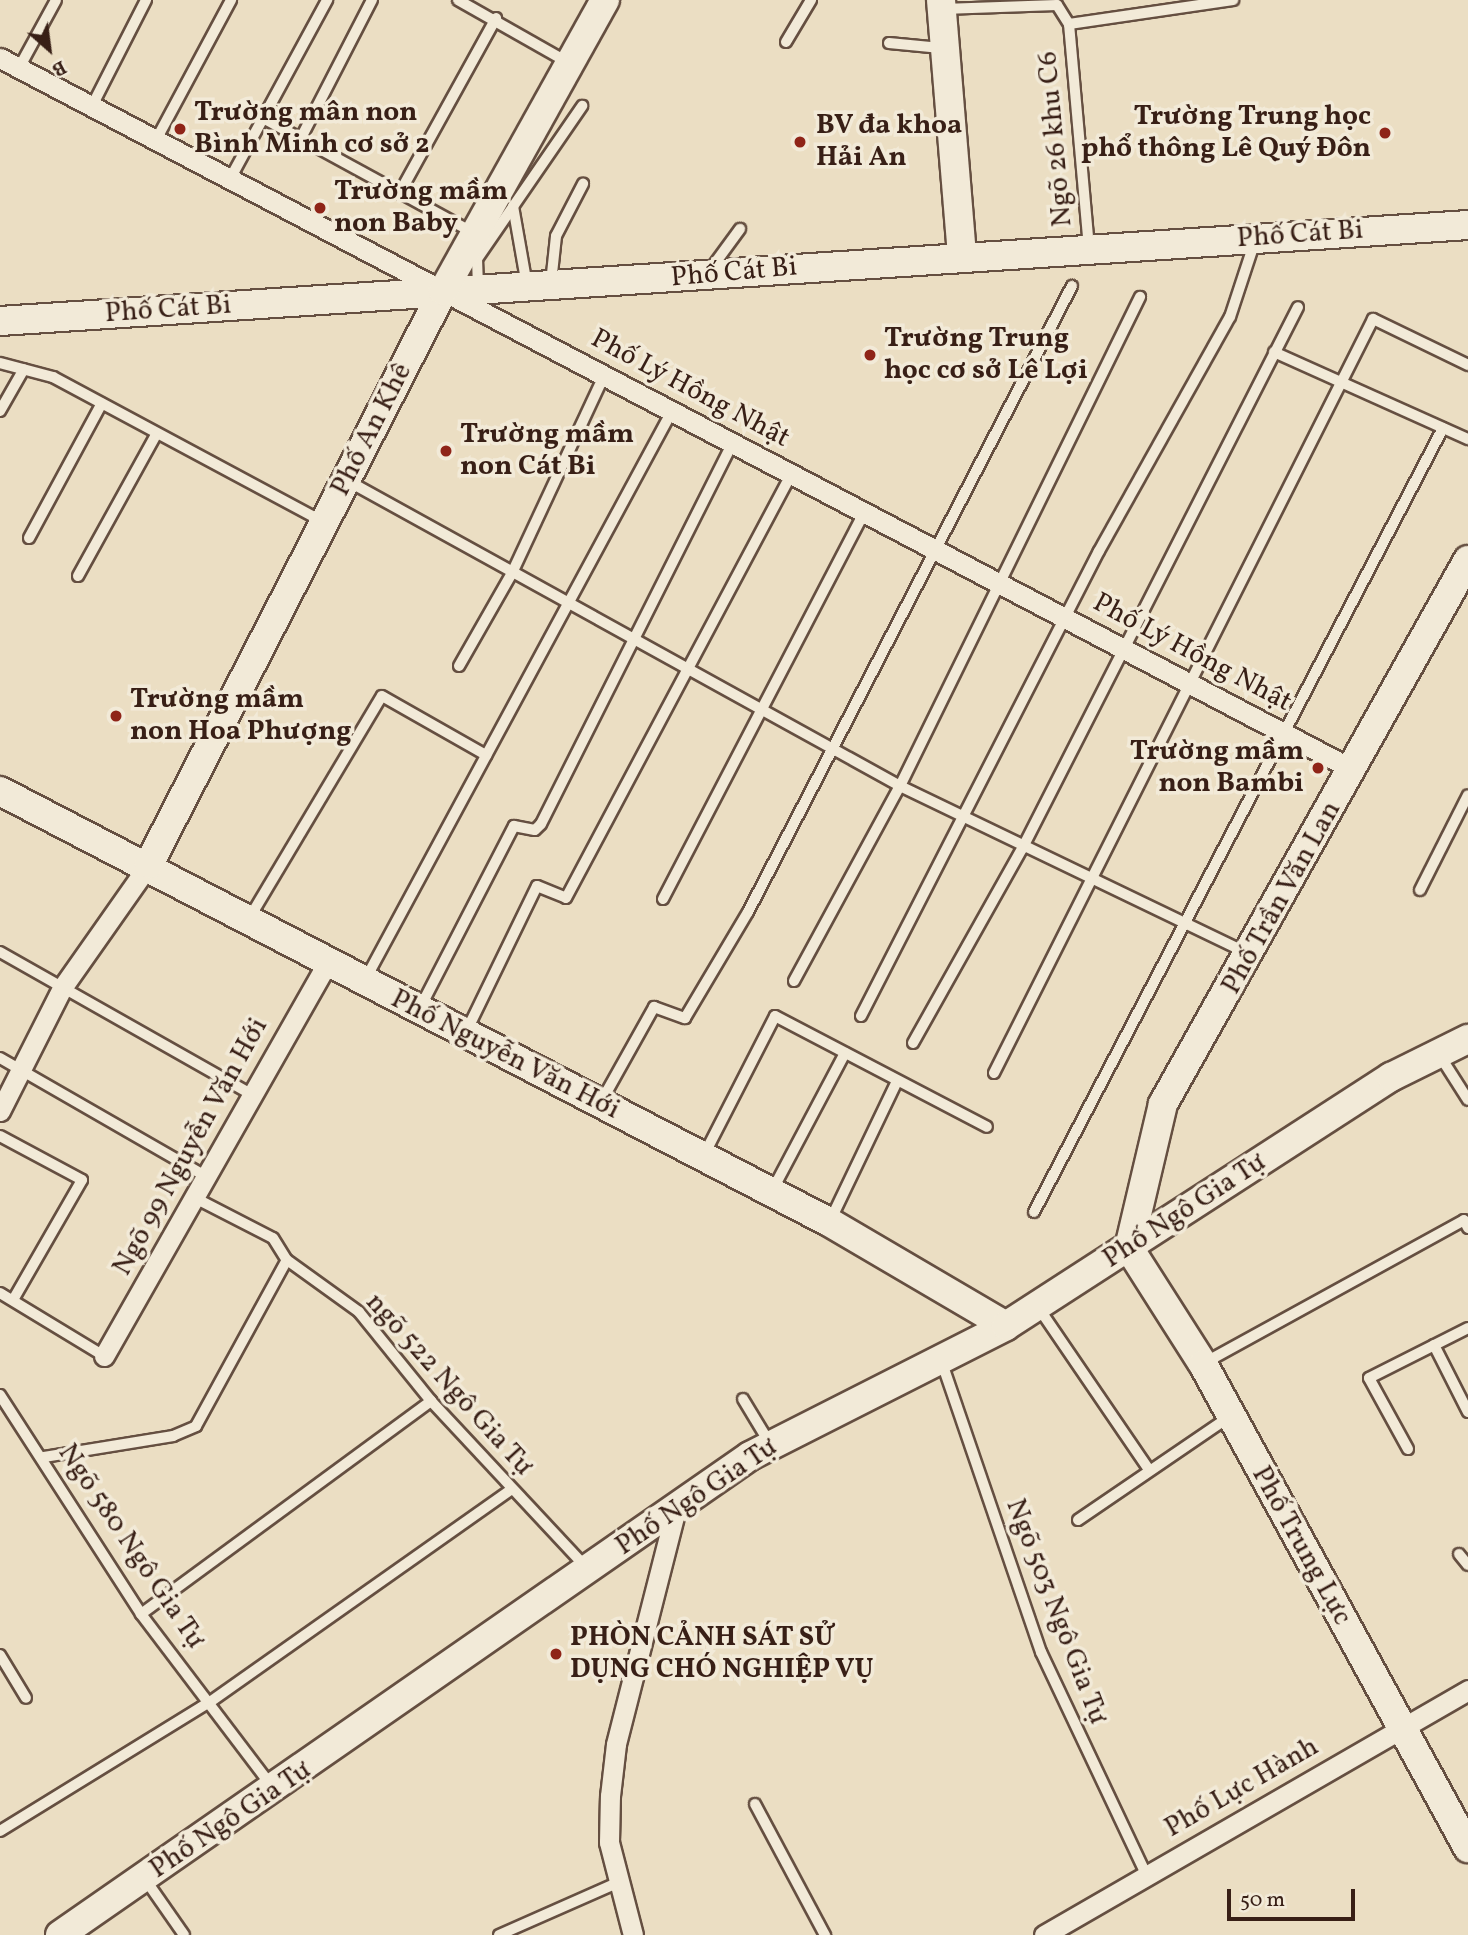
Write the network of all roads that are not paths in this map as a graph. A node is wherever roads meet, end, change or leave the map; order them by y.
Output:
1 (56, 0) edge
2 (146, 0) edge
3 (231, 0) edge
4 (327, 0) edge
5 (372, 0) edge
6 (458, 0) edge
7 (605, 0) edge
8 (811, 0) edge
9 (1233, 0) edge
10 (942, 5) edge
11 (496, 18) junction
12 (1069, 24) junction
13 (786, 41) dead end
14 (889, 43) dead end
15 (945, 48) junction
16 (0, 58) edge
17 (570, 63) junction
18 (19, 68) junction
19 (92, 106) junction
20 (582, 106) dead end
21 (263, 118) junction
22 (302, 136) junction
23 (156, 140) junction
24 (230, 179) junction
25 (583, 184) dead end
26 (399, 194) junction
27 (513, 206) junction
28 (1468, 225) edge
29 (740, 229) dead end
30 (476, 233) junction
31 (1255, 239) junction
32 (1089, 248) junction
33 (962, 254) junction
34 (705, 276) junction
35 (1072, 286) dead end
36 (539, 287) junction
37 (478, 289) junction
38 (443, 291) junction
39 (1140, 297) dead end
40 (1298, 307) dead end
41 (0, 321) edge
42 (1274, 352) junction
43 (0, 363) edge
44 (1468, 365) edge
45 (23, 369) junction
46 (604, 376) junction
47 (1342, 384) junction
48 (102, 403) junction
49 (0, 411) edge
50 (672, 411) junction
51 (1443, 428) junction
52 (157, 433) junction
53 (1468, 439) edge
54 (733, 443) junction
55 (791, 474) junction
56 (346, 480) junction
57 (864, 513) junction
58 (325, 522) junction
59 (29, 538) dead end
60 (932, 548) junction
61 (1467, 566) edge
62 (512, 573) junction
63 (78, 576) dead end
64 (1000, 584) junction
65 (566, 605) junction
66 (1064, 618) junction
67 (631, 643) junction
68 (1121, 648) junction
69 (459, 666) dead end
70 (686, 669) junction
71 (1193, 686) junction
72 (764, 711) junction
73 (1282, 733) junction
74 (833, 746) junction
75 (486, 755) junction
76 (1354, 770) junction
77 (900, 786) junction
78 (0, 791) edge
79 (1468, 795) edge
80 (966, 819) junction
81 (1021, 849) junction
82 (149, 864) junction
83 (1087, 880) junction
84 (1420, 890) dead end
85 (663, 899) dead end
86 (1185, 918) junction
87 (248, 921) junction
88 (0, 952) edge
89 (1252, 956) junction
90 (326, 965) junction
91 (794, 981) dead end
92 (363, 983) junction
93 (62, 988) junction
94 (418, 1012) junction
95 (861, 1016) dead end
96 (465, 1034) junction
97 (1468, 1039) edge
98 (913, 1042) dead end
99 (1438, 1052) junction
100 (845, 1053) junction
101 (0, 1058) edge
102 (21, 1069) junction
103 (994, 1073) dead end
104 (897, 1081) junction
105 (253, 1095) junction
106 (1468, 1100) edge
107 (600, 1103) junction
108 (0, 1111) edge
109 (987, 1127) dead end
110 (0, 1136) edge
111 (703, 1156) junction
112 (208, 1177) junction
113 (772, 1192) junction
114 (197, 1199) junction
115 (1034, 1212) dead end
116 (829, 1222) junction
117 (1468, 1228) edge
118 (1129, 1248) junction
119 (287, 1260) junction
120 (0, 1293) edge
121 (13, 1300) junction
122 (1038, 1306) junction
123 (1006, 1326) junction
124 (1468, 1328) edge
125 (1434, 1345) junction
126 (104, 1356) joint
127 (941, 1358) junction
128 (1203, 1364) junction
129 (0, 1395) edge
130 (743, 1399) dead end
131 (431, 1401) junction
132 (1468, 1412) edge
133 (1230, 1416) junction
134 (771, 1446) junction
135 (1408, 1449) dead end
136 (44, 1457) junction
137 (1149, 1470) junction
138 (511, 1490) junction
139 (676, 1509) junction
140 (1078, 1520) dead end
141 (1459, 1554) dead end
142 (1468, 1565) edge
143 (589, 1569) junction
144 (141, 1614) junction
145 (0, 1655) edge
146 (1468, 1690) edge
147 (26, 1698) dead end
148 (210, 1702) junction
149 (1401, 1728) junction
150 (276, 1791) junction
151 (755, 1804) dead end
152 (0, 1831) edge
153 (1468, 1848) edge
154 (1147, 1876) junction
155 (145, 1879) junction
156 (619, 1882) junction
157 (1055, 1932) edge
158 (60, 1935) edge
159 (184, 1935) edge
160 (499, 1935) edge
161 (633, 1935) edge
162 (825, 1935) edge

1 - 18 lane
2 - 19 lane
3 - 23 lane
4 - 21 lane
5 - 22 lane
6 - 11 lane
7 - 17 street, Phố An Khê
8 - 13 lane
9 - 12 lane, Ngõ 26 khu C6
10 - 12 lane
10 - 15 street
11 - 17 lane
11 - 26 lane
12 - 32 lane, Ngõ 26 khu C6
14 - 15 lane
15 - 33 street
16 - 18 street, Phố Lý Hồng Nhật
17 - 30 street, Phố An Khê
18 - 19 street, Phố Lý Hồng Nhật
19 - 23 street, Phố Lý Hồng Nhật
20 - 27 lane
21 - 22 lane
21 - 24 lane
22 - 26 lane
23 - 24 street, Phố Lý Hồng Nhật
24 - 38 street, Phố Lý Hồng Nhật
25 - 36 lane
26 - 30 lane
27 - 36 lane
27 - 37 lane
28 - 31 street, Phố Cát Bi
29 - 34 lane
30 - 38 street, Phố An Khê
31 - 32 street, Phố Cát Bi
31 - 66 lane
32 - 33 street, Phố Cát Bi
33 - 34 street, Phố Cát Bi
34 - 36 street, Phố Cát Bi
35 - 60 lane
36 - 37 street, Phố Cát Bi
37 - 38 street, Phố Cát Bi
38 - 41 street, Phố Cát Bi
38 - 46 street, Phố Lý Hồng Nhật
38 - 56 street, Phố An Khê
39 - 64 lane
40 - 42 lane
42 - 47 lane
42 - 68 lane
43 - 45 lane
44 - 47 lane
45 - 48 lane
45 - 49 lane
46 - 50 street, Phố Lý Hồng Nhật
46 - 62 lane
47 - 51 lane
47 - 71 lane
48 - 52 lane
48 - 59 lane
50 - 54 street, Phố Lý Hồng Nhật
50 - 65 lane
51 - 53 lane
51 - 73 lane
52 - 58 lane
52 - 63 lane
54 - 55 street, Phố Lý Hồng Nhật
54 - 67 lane
55 - 57 street, Phố Lý Hồng Nhật
55 - 70 lane
56 - 58 street, Phố An Khê
56 - 62 lane
57 - 60 street, Phố Lý Hồng Nhật
57 - 72 lane
58 - 82 street, Phố An Khê
60 - 64 street, Phố Lý Hồng Nhật
60 - 74 lane
61 - 76 street, Phố Trần Văn Lan
62 - 65 lane
62 - 69 lane
64 - 66 street, Phố Lý Hồng Nhật
64 - 77 lane
65 - 67 lane
65 - 75 lane
66 - 68 street, Phố Lý Hồng Nhật
66 - 80 lane
67 - 70 lane
67 - 94 lane
68 - 71 street, Phố Lý Hồng Nhật
68 - 81 lane
70 - 72 lane
70 - 96 lane
71 - 73 street, Phố Lý Hồng Nhật
71 - 83 lane
72 - 74 lane
72 - 85 lane
73 - 76 street, Phố Lý Hồng Nhật
73 - 86 lane
74 - 77 lane
74 - 107 lane
75 - 87 lane
75 - 92 lane
76 - 89 street, Phố Trần Văn Lan
77 - 80 lane
77 - 91 lane
78 - 82 street, Phố Nguyễn Văn Hới
79 - 84 lane
80 - 81 lane
80 - 95 lane
81 - 83 lane
81 - 98 lane
82 - 87 street, Phố Nguyễn Văn Hới
82 - 93 street
83 - 86 lane
83 - 103 lane
86 - 89 lane
86 - 115 lane
87 - 90 street, Phố Nguyễn Văn Hới
88 - 93 lane
89 - 118 street, Phố Trần Văn Lan
90 - 92 street, Phố Nguyễn Văn Hới
90 - 105 street, Ngõ 99 Nguyễn Văn Hới
92 - 94 street, Phố Nguyễn Văn Hới
93 - 102 street
93 - 105 lane
94 - 96 street, Phố Nguyễn Văn Hới
96 - 107 street, Phố Nguyễn Văn Hới
97 - 99 street, Phố Ngô Gia Tự
99 - 106 lane
99 - 118 street, Phố Ngô Gia Tự
100 - 104 lane
100 - 111 lane
100 - 113 lane
101 - 102 lane
102 - 108 street
102 - 112 lane
104 - 109 lane
104 - 116 lane
105 - 112 street, Ngõ 99 Nguyễn Văn Hới
107 - 111 street, Phố Nguyễn Văn Hới
110 - 121 lane
111 - 113 street, Phố Nguyễn Văn Hới
112 - 114 street, Ngõ 99 Nguyễn Văn Hới
113 - 116 street, Phố Nguyễn Văn Hới
114 - 119 lane, ngõ 522 Ngô Gia Tự
114 - 126 street, Ngõ 99 Nguyễn Văn Hới
116 - 123 street, Phố Nguyễn Văn Hới
117 - 128 lane
118 - 122 street, Phố Ngô Gia Tự
118 - 128 street, Phố Trung Lực
119 - 131 lane, ngõ 522 Ngô Gia Tự
119 - 136 lane
120 - 121 lane
121 - 126 lane
122 - 123 street, Phố Ngô Gia Tự
122 - 137 lane
123 - 127 street, Phố Ngô Gia Tự
124 - 125 lane
125 - 132 lane
125 - 135 lane
127 - 134 street, Phố Ngô Gia Tự
127 - 154 lane, Ngõ 503 Ngô Gia Tự
128 - 133 street, Phố Trung Lực
129 - 136 lane, Ngõ 580 Ngô Gia Tự
130 - 134 lane
131 - 138 lane, ngõ 522 Ngô Gia Tự
131 - 144 lane
133 - 137 lane
133 - 149 street, Phố Trung Lực
134 - 139 street, Phố Ngô Gia Tự
136 - 144 lane, Ngõ 580 Ngô Gia Tự
137 - 140 lane
138 - 143 lane, ngõ 522 Ngô Gia Tự
138 - 148 lane
139 - 143 street, Phố Ngô Gia Tự
139 - 156 street
141 - 142 lane
143 - 150 street, Phố Ngô Gia Tự
144 - 148 lane, Ngõ 580 Ngô Gia Tự
145 - 147 lane
146 - 149 street, Phố Lực Hành
148 - 150 lane, Ngõ 580 Ngô Gia Tự
148 - 152 lane
149 - 153 street, Phố Trung Lực
149 - 154 street, Phố Lực Hành
150 - 155 street, Phố Ngô Gia Tự
151 - 162 lane
154 - 157 street, Phố Lực Hành
155 - 158 street, Phố Ngô Gia Tự
155 - 159 lane
156 - 160 lane
156 - 161 street

